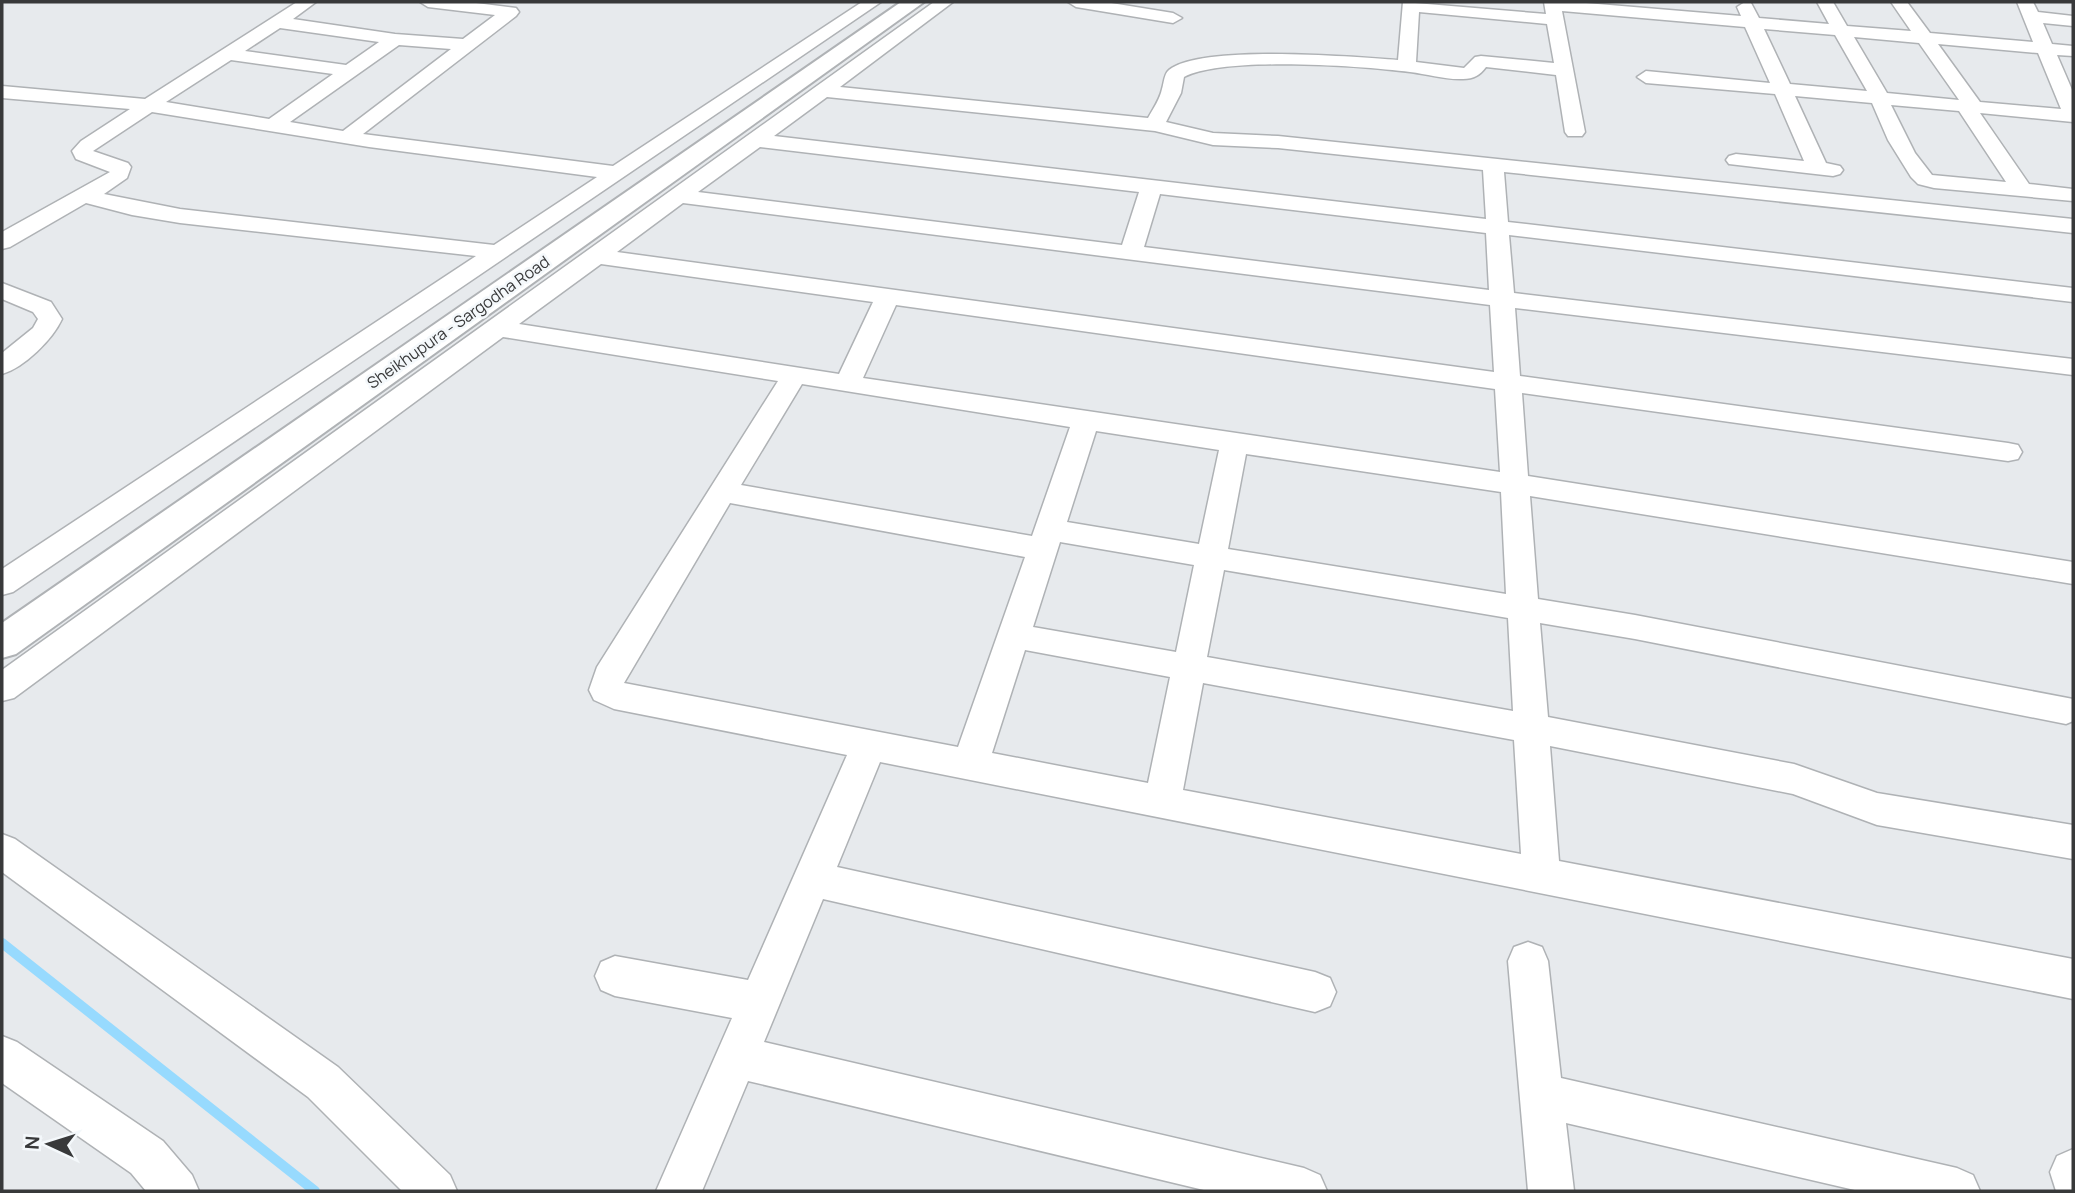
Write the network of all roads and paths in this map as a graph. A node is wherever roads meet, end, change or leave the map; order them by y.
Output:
1 (308, 2) edge
2 (428, 2) edge
3 (873, 2) edge
4 (892, 2) edge
5 (914, 2) edge
6 (945, 2) edge
7 (1076, 2) edge
8 (1742, 2) edge
9 (1825, 2) edge
10 (1899, 2) edge
11 (1411, 4) edge
12 (473, 5) edge
13 (1554, 9) edge
14 (2028, 9) edge
15 (1173, 18) dead end
16 (2073, 21) edge
17 (275, 22) junction
18 (1752, 23) junction
19 (1842, 30) junction
20 (1925, 38) junction
21 (403, 40) junction
22 (468, 45) junction
23 (2045, 49) junction
24 (2073, 51) edge
25 (226, 54) junction
26 (1407, 66) junction
27 (1565, 70) junction
28 (350, 71) junction
29 (1646, 77) dead end
30 (2066, 82) edge
31 (1781, 89) junction
32 (822, 91) junction
33 (2, 92) edge
34 (1880, 98) junction
35 (146, 106) junction
36 (1970, 106) junction
37 (2073, 115) edge
38 (272, 125) junction
39 (1155, 125) junction
40 (1575, 132) dead end
41 (347, 137) junction
42 (755, 139) junction
43 (1736, 160) dead end
44 (1768, 163) junction
45 (1493, 164) junction
46 (617, 173) junction
47 (1152, 186) junction
48 (2022, 190) junction
49 (86, 195) junction
50 (1781, 195) junction
51 (2073, 195) edge
52 (677, 196) junction
53 (1496, 226) junction
54 (2073, 226) edge
55 (2, 243) edge
56 (499, 252) junction
57 (1131, 252) junction
58 (594, 256) junction
59 (2, 290) edge
60 (2073, 295) edge
61 (888, 296) junction
62 (1502, 298) junction
63 (495, 328) junction
64 (2, 366) edge
65 (2073, 367) edge
66 (795, 374) junction
67 (848, 382) junction
68 (1509, 383) junction
69 (1086, 421) junction
70 (1234, 442) junction
71 (2008, 452) dead end
72 (1515, 484) junction
73 (723, 492) junction
74 (1046, 539) junction
75 (1212, 557) junction
76 (2073, 573) edge
77 (2, 584) edge
78 (1522, 608) junction
79 (2, 613) edge
80 (1014, 636) junction
81 (2, 643) edge
82 (1189, 667) junction
83 (2, 688) edge
84 (2066, 710) dead end
85 (1530, 728) junction
86 (869, 746) junction
87 (970, 765) junction
88 (1162, 802) junction
89 (2073, 842) edge
90 (2, 851) edge
91 (1541, 876) junction
92 (813, 879) junction
93 (1528, 961) dead end
94 (615, 976) dead end
95 (2073, 979) edge
96 (1315, 992) dead end
97 (760, 1003) junction
98 (2, 1057) edge
99 (736, 1057) junction
100 (1541, 1095) junction
101 (176, 1191) edge
102 (434, 1191) edge
103 (678, 1191) edge
104 (1304, 1191) edge
105 (1551, 1191) edge
106 (1957, 1191) edge

1 - 17 street
2 - 12 street
3 - 46 street
4 - 79 highway, Sheikhupura - Sargodha Road
5 - 81 highway, Sheikhupura - Sargodha Road
6 - 32 street
7 - 15 street
8 - 18 street
9 - 19 street
10 - 20 street
11 - 13 street
11 - 26 street
12 - 21 street
12 - 22 street
13 - 18 street
13 - 27 street
14 - 16 street
14 - 23 street
17 - 21 street
17 - 25 street
18 - 19 street
18 - 31 street
19 - 20 street
19 - 34 street
20 - 23 street
20 - 36 street
21 - 22 street
21 - 28 street
22 - 41 street
23 - 24 street
23 - 30 street
25 - 28 street
25 - 35 street
26 - 27 street
26 - 39 street
27 - 40 street
28 - 38 street
29 - 31 street
30 - 37 street
31 - 34 street
31 - 44 street
32 - 39 street
32 - 42 street
33 - 35 street
34 - 36 street
34 - 48 street
35 - 38 street
35 - 49 street
36 - 37 street
36 - 48 street
38 - 41 street
39 - 45 street
41 - 46 street
42 - 47 street
42 - 52 street
43 - 44 street
44 - 50 street
45 - 50 street
45 - 53 street
46 - 56 street
47 - 53 street
47 - 57 street
48 - 51 street
49 - 55 street
49 - 56 street
50 - 54 street
52 - 57 street
52 - 58 street
53 - 60 street
53 - 62 street
56 - 77 street
57 - 62 street
58 - 61 street
58 - 63 street
59 - 64 street
61 - 67 street
61 - 68 street
62 - 65 street
62 - 68 street
63 - 66 street
63 - 83 street
66 - 67 street
66 - 73 street
67 - 69 street
68 - 71 street
68 - 72 street
69 - 70 street
69 - 74 street
70 - 72 street
70 - 75 street
72 - 76 street
72 - 78 street
73 - 74 street
73 - 86 street
74 - 75 street
74 - 80 street
75 - 78 street
75 - 82 street
78 - 84 street
78 - 85 street
80 - 82 street
80 - 87 street
82 - 85 street
82 - 88 street
85 - 89 street
85 - 91 street
86 - 87 street
86 - 92 street
87 - 88 street
88 - 91 street
90 - 102 street
91 - 95 street
92 - 96 street
92 - 97 street
93 - 100 street
94 - 97 street
97 - 99 street
98 - 101 street
99 - 103 street
99 - 104 street
100 - 105 street
100 - 106 street

